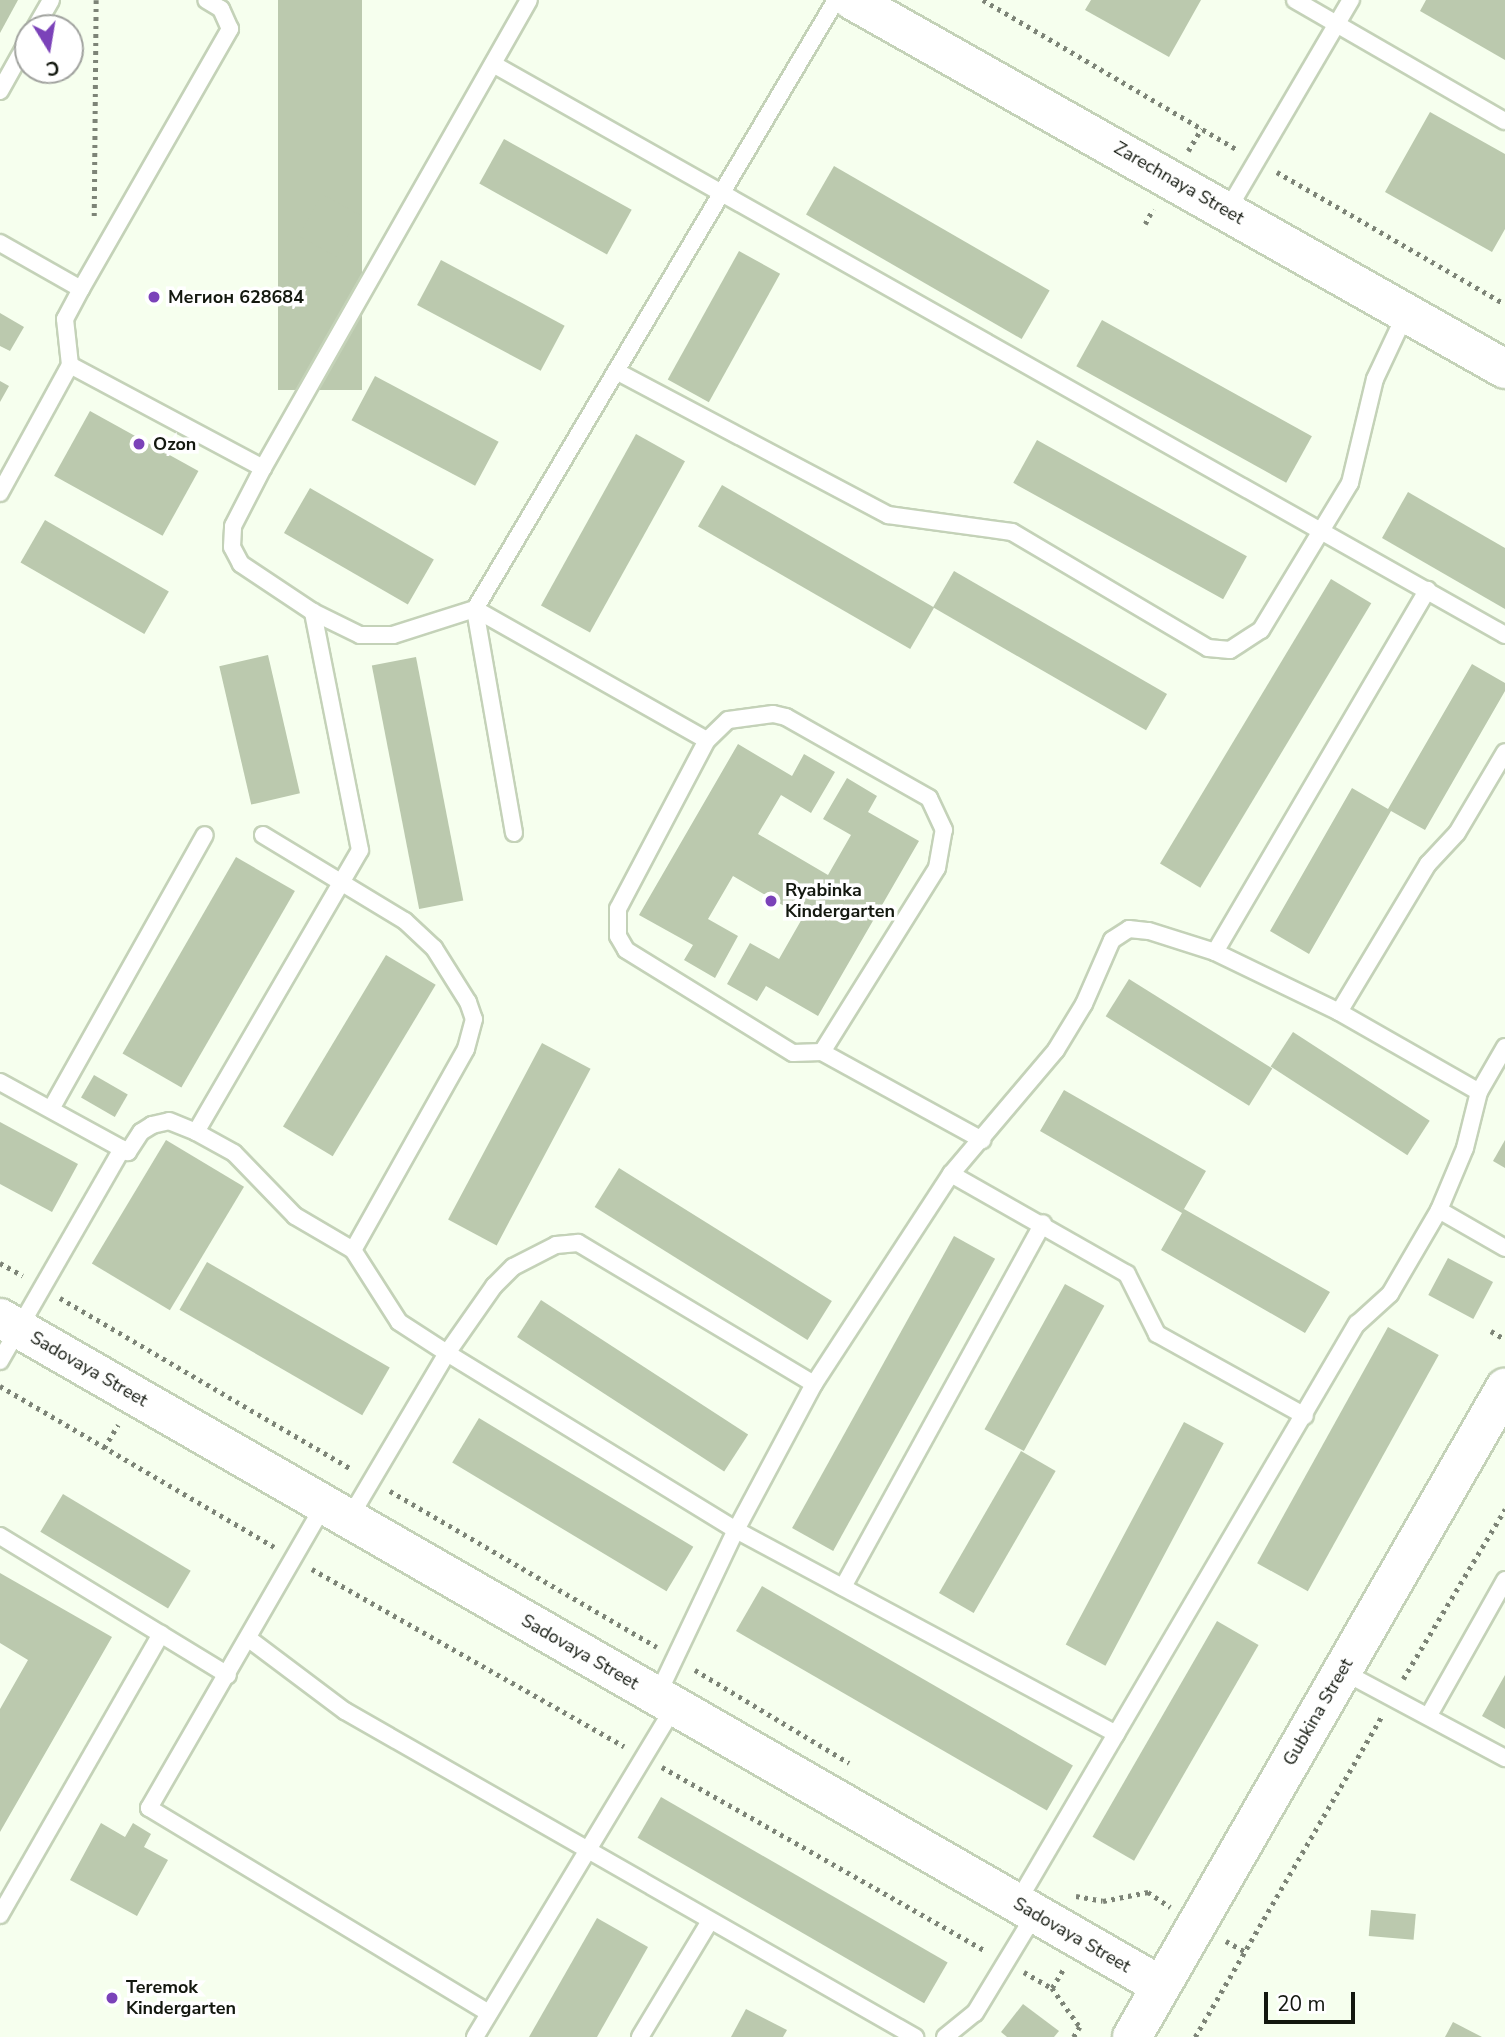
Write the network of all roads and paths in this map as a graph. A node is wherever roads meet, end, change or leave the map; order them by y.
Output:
1 (96, 0) edge
2 (206, 0) edge
3 (529, 0) edge
4 (836, 0) edge
5 (852, 0) edge
6 (1295, 0) edge
7 (1351, 0) edge
8 (1337, 24) junction
9 (493, 64) junction
10 (14, 66) edge
11 (0, 91) edge
12 (1505, 121) edge
13 (722, 193) junction
14 (1227, 211) junction
15 (0, 243) edge
16 (94, 267) junction
17 (81, 289) junction
18 (1406, 313) junction
19 (70, 365) junction
20 (1505, 369) edge
21 (616, 371) junction
22 (263, 468) junction
23 (0, 493) edge
24 (1322, 530) junction
25 (1427, 590) junction
26 (475, 610) junction
27 (313, 612) junction
28 (1505, 635) edge
29 (707, 740) junction
30 (1505, 752) edge
31 (514, 833) dead end
32 (205, 835) dead end
33 (263, 835) dead end
34 (343, 882) junction
35 (1215, 952) junction
36 (1339, 1012) junction
37 (1505, 1048) edge
38 (822, 1052) junction
39 (0, 1082) edge
40 (1479, 1092) junction
41 (51, 1109) junction
42 (196, 1132) junction
43 (982, 1140) junction
44 (122, 1149) junction
45 (951, 1174) junction
46 (1439, 1210) junction
47 (1043, 1223) junction
48 (1505, 1248) edge
49 (353, 1250) junction
50 (0, 1263) edge
51 (42, 1288) junction
52 (9, 1323) edge
53 (1491, 1331) dead end
54 (1505, 1339) edge
55 (447, 1353) junction
56 (0, 1361) edge
57 (814, 1384) junction
58 (0, 1386) edge
59 (1500, 1408) edge
60 (1305, 1416) junction
61 (372, 1480) junction
62 (1505, 1509) edge
63 (337, 1512) junction
64 (736, 1530) junction
65 (0, 1536) edge
66 (294, 1559) junction
67 (1505, 1580) edge
68 (843, 1587) junction
69 (161, 1634) junction
70 (249, 1639) junction
71 (675, 1658) junction
72 (1342, 1671) junction
73 (228, 1675) junction
74 (1392, 1697) junction
75 (666, 1701) junction
76 (1429, 1715) junction
77 (1116, 1734) junction
78 (644, 1757) junction
79 (1505, 1758) edge
80 (854, 1767) dead end
81 (585, 1850) junction
82 (1029, 1897) junction
83 (1103, 1901) dead end
84 (0, 1914) edge
85 (710, 1921) junction
86 (1006, 1962) junction
87 (1161, 1986) junction
88 (489, 2013) junction
89 (475, 2037) edge
90 (640, 2037) edge
91 (915, 2037) edge
92 (945, 2037) edge
93 (1074, 2037) edge
94 (1132, 2037) edge
95 (1195, 2037) edge

1 - 16 path
2 - 16 lane
3 - 9 lane
4 - 13 lane
5 - 14 main road, Zarechnaya Street
6 - 8 lane
7 - 8 lane
8 - 12 lane
8 - 14 lane
9 - 13 lane
9 - 22 lane
10 - 11 lane
13 - 21 lane
13 - 24 lane
14 - 18 main road, Zarechnaya Street
15 - 17 lane
16 - 17 lane
17 - 19 lane
18 - 20 main road, Zarechnaya Street
18 - 24 lane
19 - 22 lane
19 - 23 lane
21 - 24 lane
21 - 26 lane
22 - 27 lane
24 - 25 lane
25 - 28 lane
25 - 35 lane
26 - 27 lane
26 - 29 lane
26 - 31 lane
27 - 34 lane
29 - 38 lane
29 - 38 lane
30 - 36 lane
32 - 41 lane
33 - 34 lane
34 - 42 lane
34 - 49 lane
35 - 36 lane
35 - 43 lane
36 - 40 lane
37 - 40 lane
38 - 43 lane
39 - 41 lane
40 - 46 lane
41 - 44 lane
42 - 44 lane
42 - 49 lane
43 - 45 lane
44 - 51 lane
45 - 47 lane
45 - 57 lane
46 - 48 lane
46 - 60 lane
47 - 60 lane
47 - 68 lane
49 - 55 lane
50 - 51 path
51 - 52 lane
51 - 61 path
52 - 56 lane
52 - 63 main road, Sadovaya Street
53 - 54 path
55 - 57 lane
55 - 61 lane
55 - 64 lane
57 - 64 lane
58 - 66 path
59 - 72 main road, Gubkina Street
60 - 77 lane
61 - 63 lane
61 - 71 path
62 - 74 path
63 - 66 lane
63 - 75 main road, Sadovaya Street
64 - 68 lane
64 - 71 lane
65 - 69 lane
66 - 70 lane
66 - 78 path
67 - 76 lane
68 - 77 lane
69 - 73 lane
69 - 84 lane
70 - 73 lane
70 - 81 lane
71 - 75 lane
71 - 80 path
72 - 74 lane
72 - 87 main road, Gubkina Street
73 - 88 lane
74 - 76 lane
74 - 95 path
75 - 78 lane
75 - 82 main road, Sadovaya Street
76 - 79 lane
77 - 82 lane
78 - 81 lane
78 - 86 path
81 - 85 lane
81 - 88 lane
82 - 83 path
82 - 86 lane
82 - 87 main road, Sadovaya Street
85 - 90 lane
85 - 91 lane
86 - 92 lane
86 - 93 path
87 - 94 main road, Gubkina Street
88 - 89 lane

